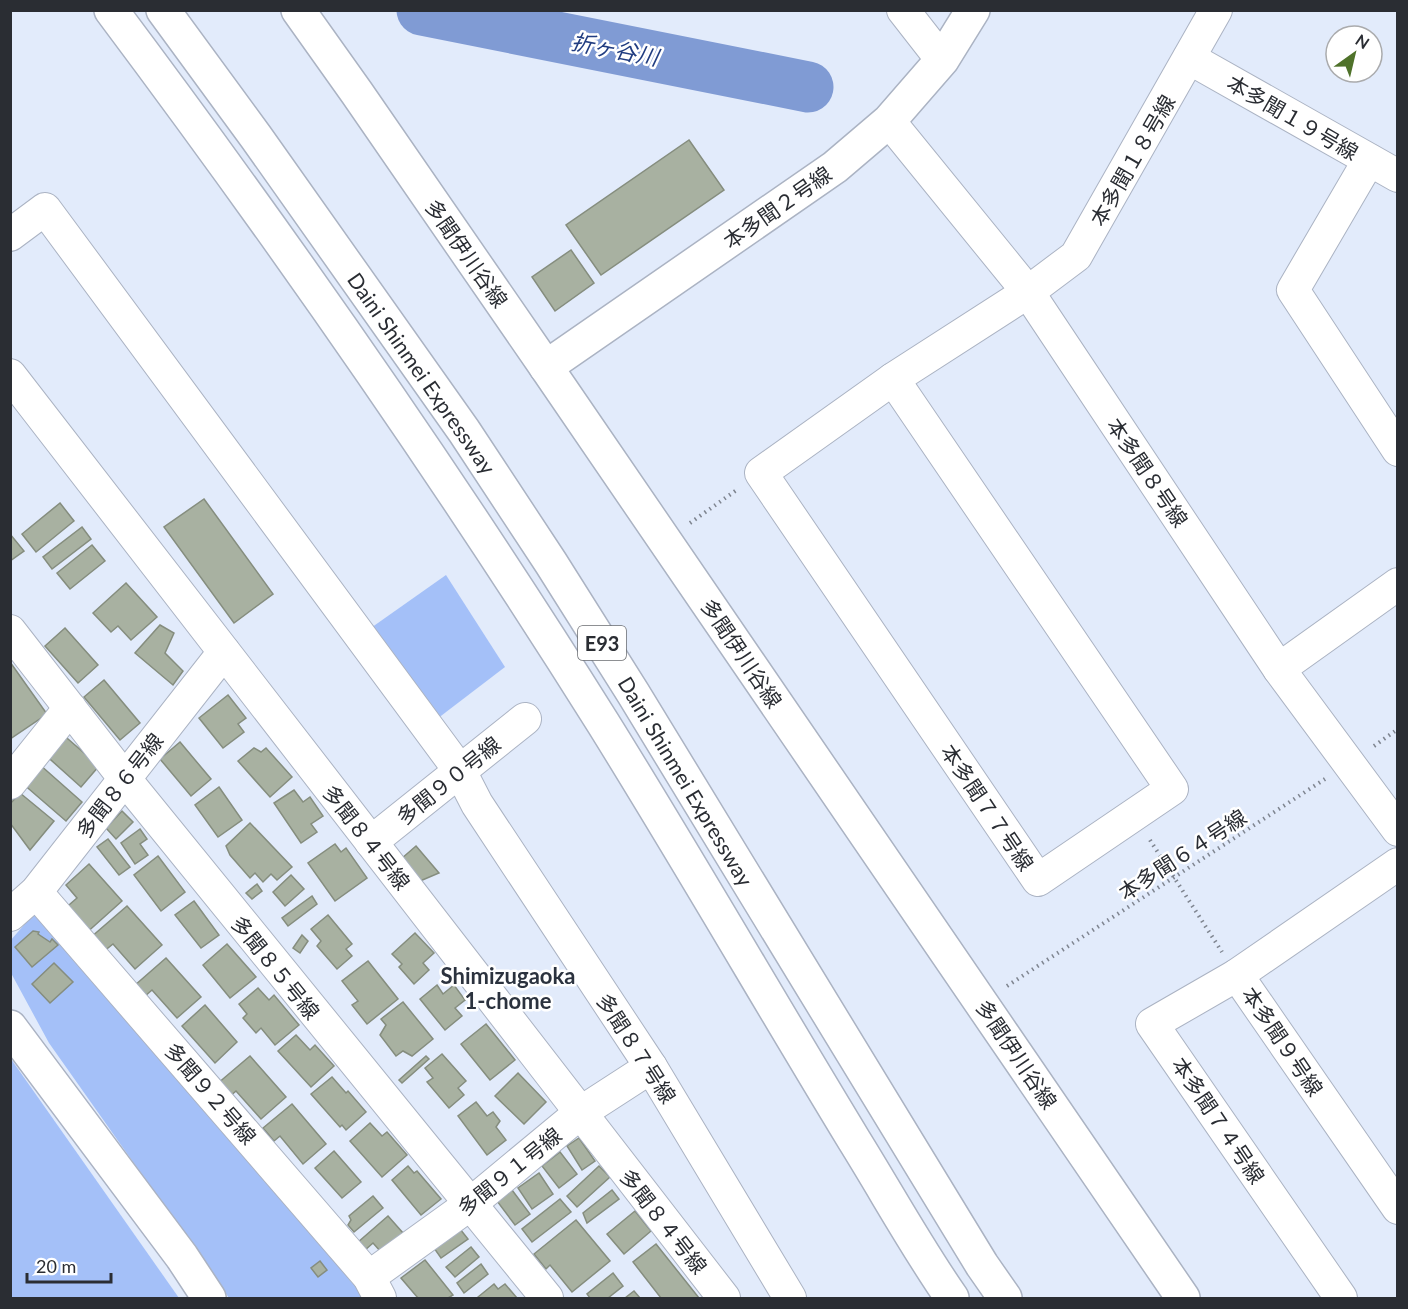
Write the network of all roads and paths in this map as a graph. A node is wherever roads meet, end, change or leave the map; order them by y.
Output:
1 (111, 10) edge
2 (163, 10) edge
3 (298, 10) edge
4 (903, 10) edge
5 (973, 10) edge
6 (1216, 10) edge
7 (1190, 58) junction
8 (942, 60) junction
9 (889, 121) junction
10 (1369, 160) junction
11 (1398, 176) edge
12 (10, 235) edge
13 (1028, 292) junction
14 (546, 367) junction
15 (10, 375) edge
16 (893, 380) junction
17 (1398, 450) edge
18 (761, 473) junction
19 (665, 540) junction
20 (1398, 584) edge
21 (10, 631) edge
22 (224, 652) junction
23 (1279, 669) junction
24 (69, 708) junction
25 (525, 718) dead end
26 (1398, 729) edge
27 (1349, 764) junction
28 (460, 771) junction
29 (125, 779) junction
30 (10, 783) edge
31 (1135, 815) junction
32 (1398, 830) edge
33 (371, 842) junction
34 (1398, 864) edge
35 (1173, 878) junction
36 (36, 892) junction
37 (10, 915) edge
38 (1238, 975) junction
39 (982, 1003) junction
40 (10, 1027) edge
41 (651, 1067) junction
42 (580, 1113) junction
43 (469, 1205) junction
44 (1398, 1208) edge
45 (375, 1288) edge
46 (209, 1299) edge
47 (547, 1299) edge
48 (724, 1299) edge
49 (790, 1299) edge
50 (952, 1299) edge
51 (1005, 1299) edge
52 (1183, 1299) edge
53 (1341, 1299) edge

1 - 50 main road, Daini Shinmei Expressway / E93
2 - 51 main road, Daini Shinmei Expressway / E93
3 - 14 main road, 多聞伊川谷線
4 - 8 street
5 - 8 main road, 本多聞２号線
6 - 7 street, 本多聞１８号線
7 - 10 street, 本多聞１９号線
7 - 13 street, 本多聞１８号線
8 - 9 main road, 本多聞２号線
9 - 13 street, 本多聞８号線
9 - 14 main road, 本多聞２号線
10 - 11 street, 本多聞１９号線
10 - 17 street
12 - 28 street, 多聞８７号線
13 - 16 street
13 - 23 street, 本多聞８号線
14 - 19 main road, 多聞伊川谷線
15 - 22 street, 多聞８４号線
16 - 18 street
16 - 31 street, 本多聞７７号線
18 - 19 path
18 - 31 street, 本多聞７７号線
19 - 39 main road, 多聞伊川谷線
20 - 23 street
21 - 24 street, 多聞８５号線
22 - 29 street, 多聞８６号線
22 - 33 street, 多聞８４号線
23 - 27 street, 本多聞８号線
24 - 29 street, 多聞８５号線
24 - 30 street
25 - 28 street, 多聞９０号線
26 - 27 path, 本多聞６４号線
27 - 32 street, 本多聞８号線
27 - 35 path, 本多聞６４号線
28 - 33 street, 多聞９０号線
28 - 41 street, 多聞８７号線
29 - 36 street, 多聞８６号線
29 - 43 street, 多聞８５号線
31 - 35 path
33 - 42 street, 多聞８４号線
34 - 38 street, 本多聞９号線
35 - 38 path
35 - 39 path, 本多聞６４号線
36 - 37 street, 多聞８６号線
36 - 45 street, 多聞９２号線
38 - 44 street, 本多聞９号線
38 - 53 street, 本多聞７４号線
39 - 52 main road, 多聞伊川谷線
40 - 46 main road
41 - 42 street, 多聞９１号線
41 - 49 street, 多聞８７号線
42 - 43 street, 多聞９１号線
42 - 48 street, 多聞８４号線
43 - 45 street, 多聞９１号線
43 - 47 street, 多聞８５号線

